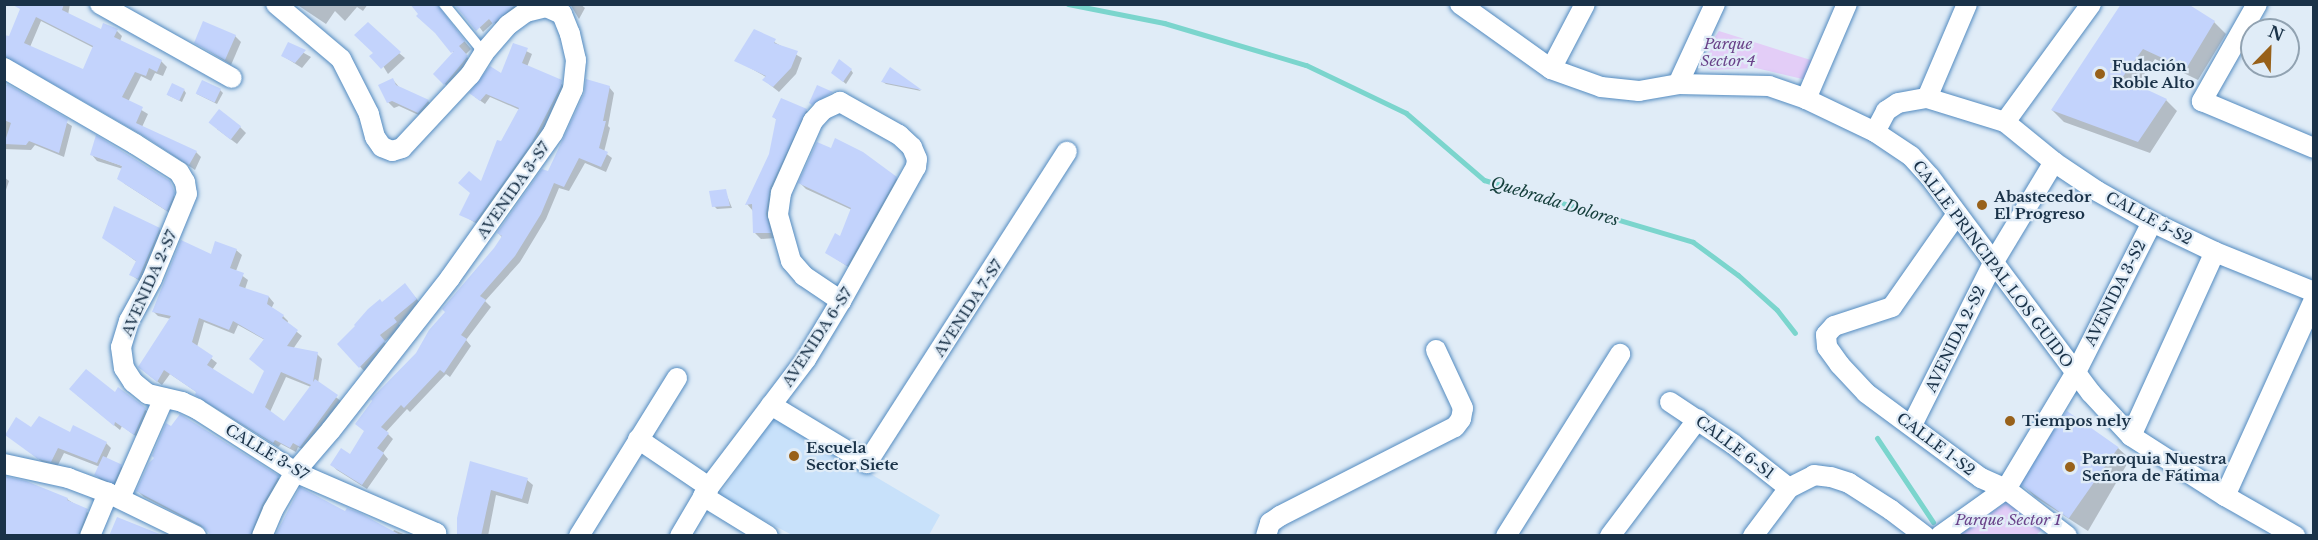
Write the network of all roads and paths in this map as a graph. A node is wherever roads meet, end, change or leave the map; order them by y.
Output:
1 (100, 4) edge
2 (276, 4) edge
3 (444, 4) edge
4 (1460, 4) edge
5 (1585, 4) edge
6 (1715, 4) edge
7 (1846, 4) edge
8 (1967, 4) edge
9 (2091, 4) edge
10 (2257, 4) edge
11 (484, 53) junction
12 (4, 68) edge
13 (1551, 69) junction
14 (232, 78) dead end
15 (1678, 84) junction
16 (1927, 98) junction
17 (1806, 99) junction
18 (2005, 122) junction
19 (1875, 132) junction
20 (2313, 148) edge
21 (1067, 152) dead end
22 (2054, 162) junction
23 (1958, 214) junction
24 (2152, 222) junction
25 (2214, 252) junction
26 (1993, 263) junction
27 (2313, 292) edge
28 (2313, 300) edge
29 (842, 301) junction
30 (1436, 351) dead end
31 (1620, 354) dead end
32 (2076, 372) junction
33 (677, 378) dead end
34 (164, 398) junction
35 (1670, 402) dead end
36 (771, 405) junction
37 (1698, 419) junction
38 (1912, 425) junction
39 (2131, 436) junction
40 (638, 439) junction
41 (4, 464) edge
42 (295, 472) junction
43 (1789, 488) junction
44 (2006, 489) junction
45 (706, 491) junction
46 (114, 496) junction
47 (2225, 496) junction
48 (436, 534) edge
49 (584, 534) edge
50 (90, 536) edge
51 (196, 536) edge
52 (262, 536) edge
53 (680, 536) edge
54 (768, 536) edge
55 (1266, 536) edge
56 (1506, 536) edge
57 (1610, 536) edge
58 (1753, 536) edge
59 (1925, 536) edge
60 (1940, 536) edge
61 (2067, 536) edge
62 (2295, 536) edge

1 - 14 street
2 - 11 street, AVENIDA 3-S7
3 - 11 lane
4 - 13 street, CALLE PRINCIPAL LOS GUIDO
5 - 13 street
6 - 15 street
7 - 17 street
8 - 16 street
9 - 18 street
10 - 20 street
11 - 42 street, AVENIDA 3-S7
12 - 34 street, AVENIDA 2-S7
13 - 15 street, CALLE PRINCIPAL LOS GUIDO
15 - 17 street, CALLE PRINCIPAL LOS GUIDO
16 - 18 street, CALLE 5-S2
16 - 19 street, CALLE 5-S2
17 - 19 street, CALLE PRINCIPAL LOS GUIDO
18 - 22 street, CALLE 5-S2
19 - 23 street, CALLE PRINCIPAL LOS GUIDO
21 - 36 street, AVENIDA 7-S7
22 - 24 street, CALLE 5-S2
22 - 26 street, AVENIDA 2-S2
23 - 26 street, CALLE PRINCIPAL LOS GUIDO
23 - 38 street, CALLE 1-S2
24 - 25 street, CALLE 5-S2
24 - 32 street, AVENIDA 3-S2
25 - 27 street, CALLE 5-S2
25 - 39 street
26 - 32 street, CALLE PRINCIPAL LOS GUIDO
26 - 38 street, AVENIDA 2-S2
28 - 47 street
29 - 29 street, AVENIDA 6-S7
29 - 36 street, AVENIDA 6-S7
30 - 55 street
31 - 56 street
32 - 39 street, CALLE PRINCIPAL LOS GUIDO
32 - 44 street, AVENIDA 3-S2
33 - 40 street
34 - 42 street, CALLE 3-S7
34 - 46 street
35 - 37 street, CALLE 6-S1
36 - 45 street, AVENIDA 6-S7
37 - 43 street, CALLE 6-S1
37 - 57 street
38 - 44 street, CALLE 1-S2
39 - 47 street, CALLE PRINCIPAL LOS GUIDO
40 - 45 street
40 - 49 street
41 - 46 street
42 - 48 street, CALLE 3-S7
42 - 52 street, AVENIDA 3-S7
43 - 58 street
43 - 59 street, CALLE 6-S1
44 - 60 street
44 - 61 street, CALLE 1-S2
45 - 53 street, AVENIDA 6-S7
45 - 54 street
46 - 50 street
46 - 51 street
47 - 62 street, CALLE PRINCIPAL LOS GUIDO

